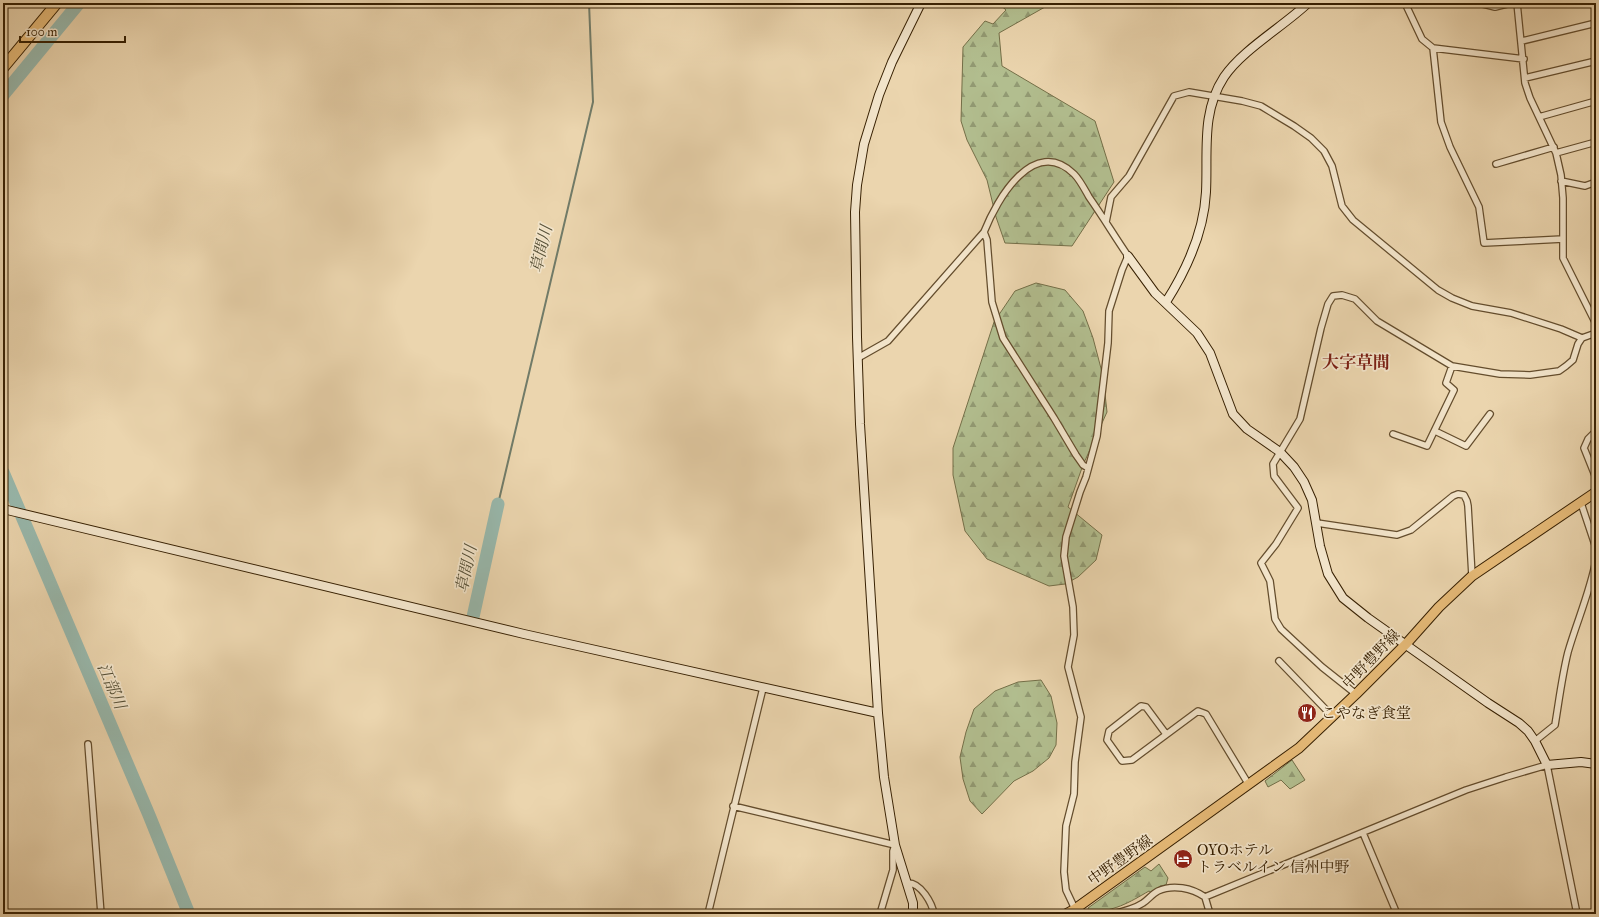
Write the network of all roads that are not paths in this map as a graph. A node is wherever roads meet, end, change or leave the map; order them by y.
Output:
1 (57, 3) edge
2 (921, 3) edge
3 (1308, 3) edge
4 (1405, 3) edge
5 (1479, 3) edge
6 (1511, 3) edge
7 (1517, 3) edge
8 (1596, 23) edge
9 (1522, 41) junction
10 (1433, 48) junction
11 (1524, 59) junction
12 (1596, 60) edge
13 (3, 68) edge
14 (1525, 78) junction
15 (1214, 96) junction
16 (1596, 101) edge
17 (1539, 117) junction
18 (1596, 142) edge
19 (1555, 150) junction
20 (1496, 164) dead end
21 (1561, 181) junction
22 (1596, 182) edge
23 (1106, 222) junction
24 (984, 232) junction
25 (1563, 239) junction
26 (1128, 256) junction
27 (1166, 302) junction
28 (1596, 324) edge
29 (1596, 333) edge
30 (1582, 338) junction
31 (858, 358) junction
32 (1452, 366) junction
33 (1490, 414) dead end
34 (1435, 431) junction
35 (1596, 431) edge
36 (1393, 434) dead end
37 (1280, 452) junction
38 (1088, 468) junction
39 (1596, 478) edge
40 (1596, 492) edge
41 (1581, 503) junction
42 (7, 510) edge
43 (1317, 523) junction
44 (1596, 548) edge
45 (1596, 560) edge
46 (1472, 576) junction
47 (1406, 644) junction
48 (1279, 661) dead end
49 (762, 688) junction
50 (1356, 694) junction
51 (878, 713) junction
52 (1333, 717) junction
53 (1166, 734) junction
54 (1535, 741) junction
55 (88, 744) dead end
56 (1596, 764) edge
57 (1547, 765) junction
58 (1250, 785) junction
59 (733, 806) junction
60 (1364, 833) junction
61 (896, 845) junction
62 (908, 882) junction
63 (1205, 897) junction
64 (1075, 909) junction
65 (101, 914) edge
66 (708, 914) edge
67 (880, 914) edge
68 (913, 914) edge
69 (934, 914) edge
70 (1066, 914) edge
71 (1085, 914) edge
72 (1110, 914) edge
73 (1210, 914) edge
74 (1397, 914) edge
75 (1576, 914) edge

1 - 13 highway
2 - 31 street
3 - 15 street
4 - 10 street
5 - 6 street
7 - 9 street
8 - 9 street
9 - 11 street
10 - 11 street
10 - 25 street
11 - 14 street
12 - 14 street
14 - 17 street
15 - 23 street
15 - 27 street
15 - 30 street
16 - 17 street
17 - 19 street
18 - 19 street
19 - 20 street
19 - 21 street
21 - 22 street
21 - 25 street
23 - 24 street
23 - 26 street
24 - 31 street
24 - 38 street
25 - 28 street
26 - 27 street
26 - 38 street
27 - 37 street
29 - 30 street
30 - 32 street
31 - 51 street
32 - 34 street
32 - 37 street
33 - 34 street
34 - 36 street
35 - 39 street
37 - 43 street
37 - 50 street
38 - 64 street
40 - 41 main road, 中野豊野線
41 - 44 street
41 - 46 main road, 中野豊野線
42 - 49 street
43 - 46 street
43 - 47 street
45 - 54 street
46 - 47 main road, 中野豊野線
47 - 50 main road, 中野豊野線
47 - 54 street
48 - 52 street
49 - 51 street
49 - 59 street
50 - 52 main road, 中野豊野線
51 - 61 street
52 - 58 main road, 中野豊野線
53 - 53 street
53 - 58 street
54 - 57 street
55 - 65 street
56 - 57 street
57 - 60 street
57 - 75 street
58 - 64 main road, 中野豊野線
59 - 61 street
59 - 66 street
60 - 63 street
60 - 74 street
61 - 62 street
61 - 67 street
62 - 68 street
62 - 69 street
63 - 72 street
63 - 73 street
64 - 70 main road, 中野豊野線
64 - 71 street

